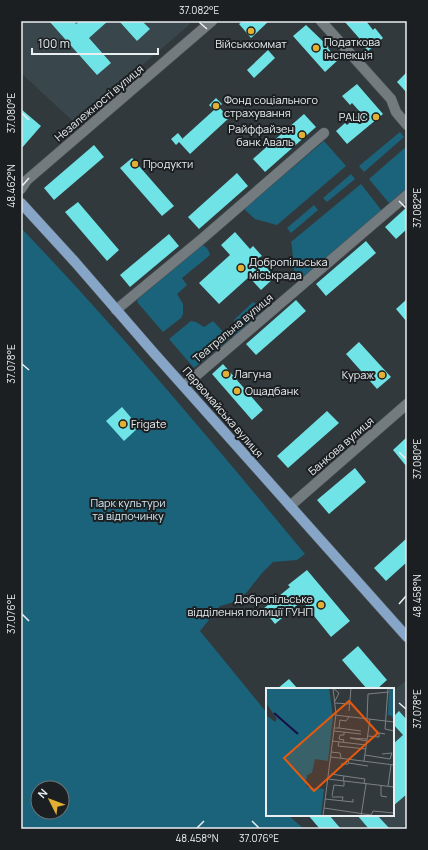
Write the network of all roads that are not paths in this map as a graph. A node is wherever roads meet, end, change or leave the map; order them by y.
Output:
1 (212, 21) edge
2 (321, 21) edge
3 (407, 125) edge
4 (324, 133) dead end
5 (21, 189) edge
6 (407, 195) edge
7 (21, 203) edge
8 (116, 310) junction
9 (184, 386) junction
10 (407, 404) edge
11 (290, 506) junction
12 (407, 637) edge

1 - 5 street, Незалежності вулиця
2 - 3 street
4 - 8 street
6 - 9 street, Театральна вулиця
7 - 8 main road, Первомайська вулиця
8 - 9 main road, Первомайська вулиця
9 - 11 main road, Первомайська вулиця
10 - 11 street, Банкова вулиця
11 - 12 main road, Первомайська вулиця

